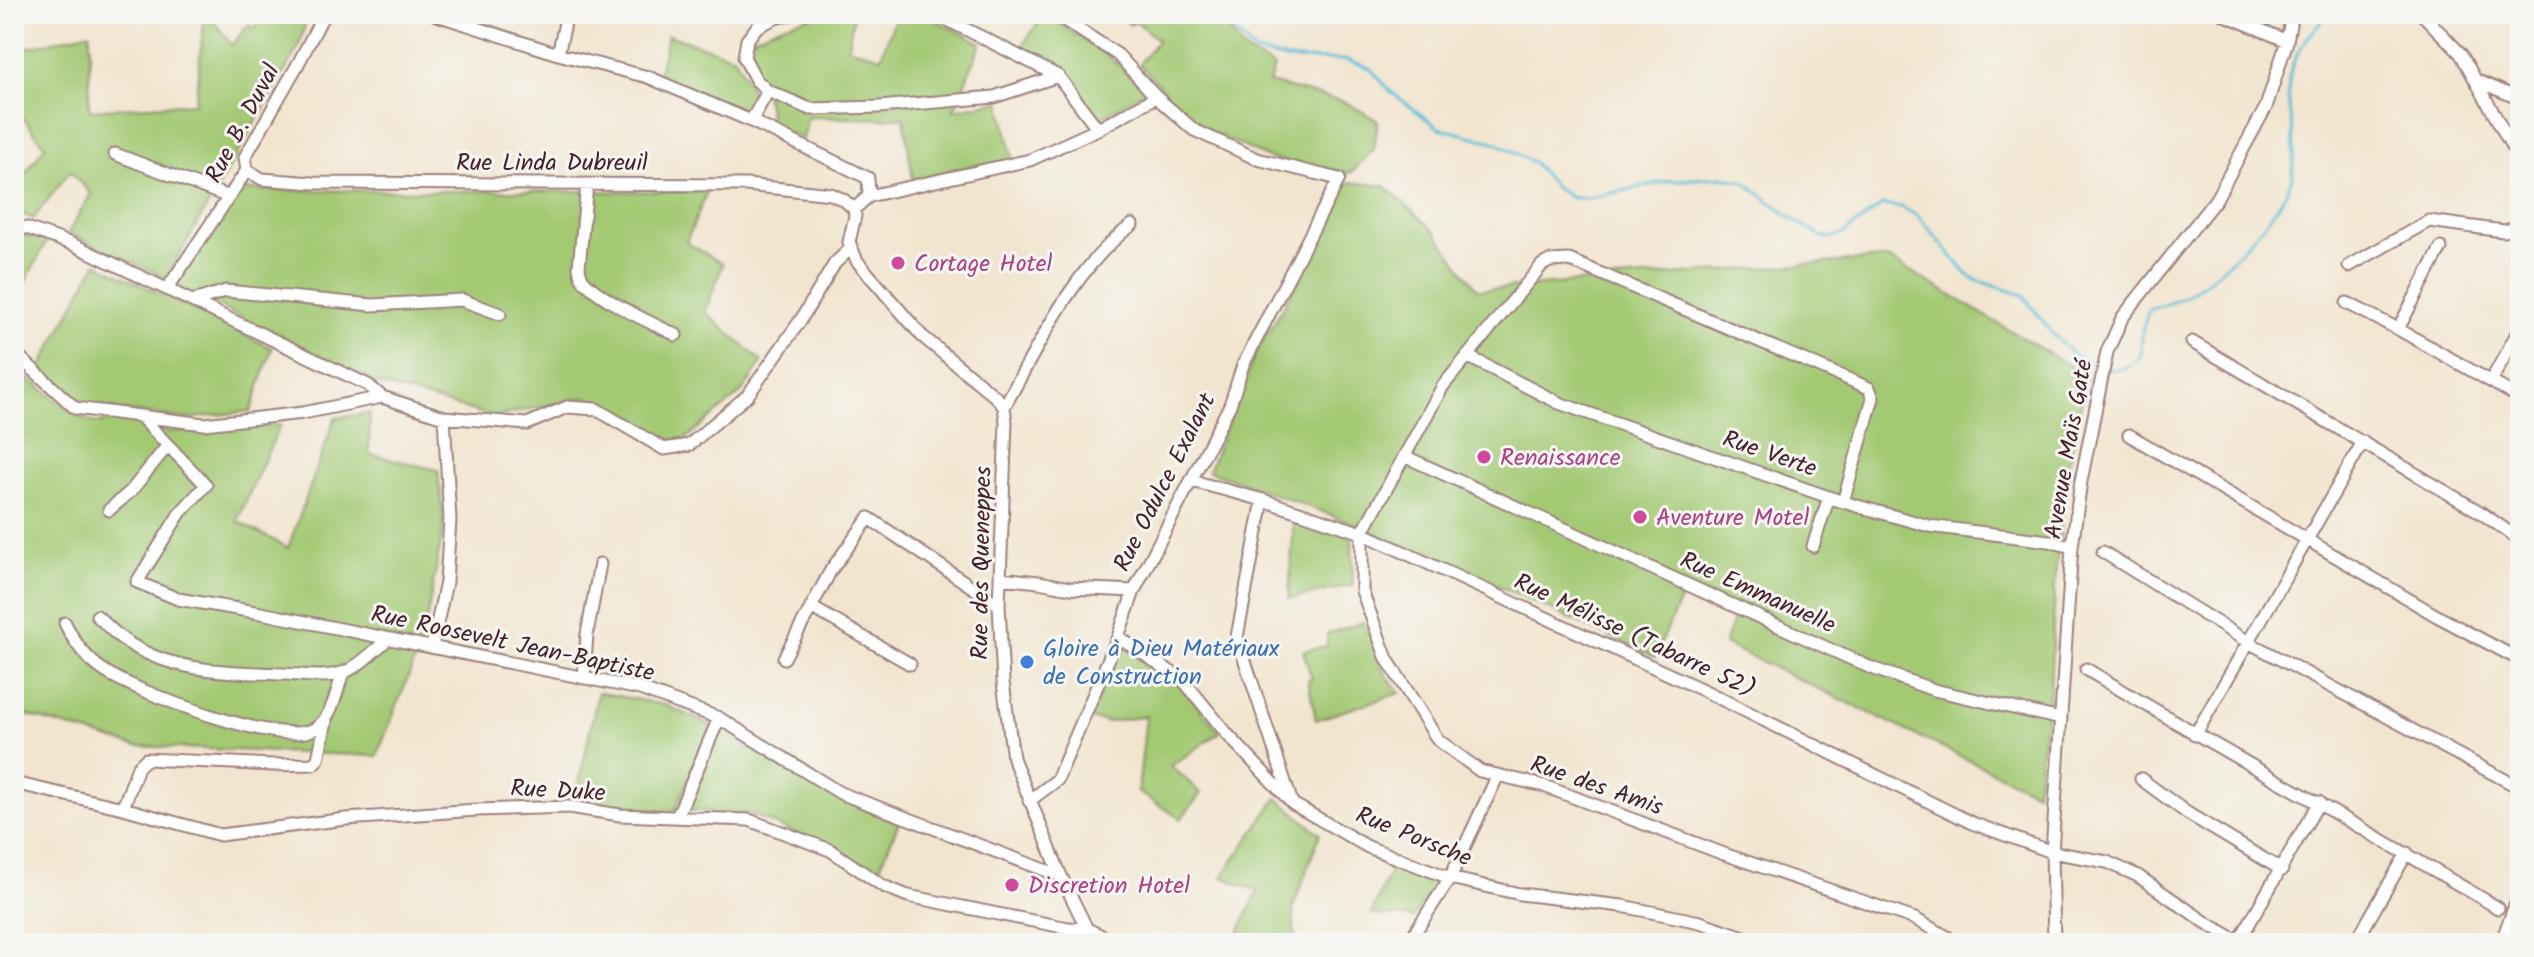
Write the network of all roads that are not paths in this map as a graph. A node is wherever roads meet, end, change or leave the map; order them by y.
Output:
1 (324, 14) edge
2 (434, 14) edge
3 (567, 14) edge
4 (791, 14) edge
5 (936, 14) edge
6 (1055, 14) edge
7 (2223, 14) edge
8 (2292, 14) edge
9 (2422, 14) edge
10 (2287, 41) junction
11 (558, 54) junction
12 (1058, 76) junction
13 (2478, 81) junction
14 (768, 91) junction
15 (1156, 97) junction
16 (2520, 99) edge
17 (751, 121) junction
18 (1098, 129) junction
19 (115, 154) dead end
20 (2520, 161) edge
21 (247, 170) junction
22 (587, 184) junction
23 (869, 196) junction
24 (229, 197) junction
25 (854, 209) junction
26 (1132, 225) dead end
27 (14, 227) edge
28 (2520, 228) edge
29 (2441, 248) dead end
30 (850, 249) junction
31 (2349, 266) dead end
32 (167, 289) junction
33 (193, 301) junction
34 (2347, 303) dead end
35 (500, 314) dead end
36 (2520, 328) edge
37 (2398, 329) junction
38 (676, 335) dead end
39 (2192, 342) dead end
40 (14, 352) edge
41 (1467, 356) junction
42 (2491, 381) junction
43 (382, 397) junction
44 (2520, 398) edge
45 (1004, 407) junction
46 (140, 416) junction
47 (444, 417) junction
48 (2129, 435) dead end
49 (2363, 442) junction
50 (168, 445) junction
51 (1404, 456) junction
52 (1192, 481) junction
53 (1829, 497) junction
54 (1263, 500) junction
55 (1843, 502) junction
56 (109, 510) dead end
57 (1362, 533) junction
58 (2306, 537) junction
59 (2520, 540) edge
60 (1813, 546) dead end
61 (2072, 547) junction
62 (2103, 552) dead end
63 (600, 564) dead end
64 (1000, 578) junction
65 (1134, 591) junction
66 (999, 605) junction
67 (811, 607) junction
68 (97, 616) dead end
69 (65, 623) dead end
70 (1118, 637) junction
71 (388, 639) junction
72 (2248, 642) junction
73 (432, 647) junction
74 (784, 658) dead end
75 (2520, 660) edge
76 (910, 664) dead end
77 (2086, 669) dead end
78 (343, 673) junction
79 (584, 678) junction
80 (719, 718) junction
81 (2061, 719) junction
82 (326, 721) junction
83 (2195, 735) junction
84 (1497, 777) junction
85 (2141, 779) dead end
86 (14, 783) edge
87 (2520, 788) edge
88 (1029, 801) junction
89 (2319, 802) junction
90 (1293, 804) junction
91 (123, 808) junction
92 (677, 817) junction
93 (1046, 841) junction
94 (2052, 852) junction
95 (2407, 853) junction
96 (1031, 865) junction
97 (2282, 870) junction
98 (1061, 876) junction
99 (1450, 878) junction
100 (2520, 892) edge
101 (2498, 908) dead end
102 (1087, 929) junction
103 (2239, 942) edge
104 (1117, 943) edge
105 (1408, 943) edge
106 (1762, 943) edge
107 (1958, 943) edge
108 (2054, 943) edge
109 (2355, 943) edge
110 (2501, 943) edge

1 - 21 street, Rue B. Duval
2 - 11 street
3 - 11 street
4 - 14 street
5 - 12 street
6 - 15 street
7 - 10 street
8 - 10 street, Avenue Maïs Gaté
9 - 13 street
10 - 61 street, Avenue Maïs Gaté
11 - 17 street
12 - 14 street
12 - 18 street
13 - 16 street
13 - 20 street
14 - 17 street
15 - 18 street
15 - 52 street, Rue Odulce Exalant
17 - 23 street
18 - 23 street
19 - 24 street
21 - 22 street, Rue Linda Dubreuil
21 - 24 street, Rue B. Duval
22 - 25 street, Rue Linda Dubreuil
22 - 38 street
23 - 25 street
24 - 32 street, Rue B. Duval
25 - 30 street
26 - 45 street
27 - 32 street
28 - 31 street
29 - 37 street
30 - 45 street
30 - 47 street
32 - 33 street
33 - 35 street
33 - 43 street
34 - 37 street
36 - 42 street
37 - 42 street
39 - 49 street
40 - 46 street
41 - 51 street
41 - 53 street, Rue Verte
41 - 55 street
42 - 44 street
43 - 46 street
43 - 47 street
45 - 64 street, Rue des Queneppes
46 - 50 street, Rue Roosevelt Jean-Baptiste
47 - 73 street
48 - 58 street
49 - 58 street
49 - 59 street
50 - 56 street
50 - 71 street, Rue Roosevelt Jean-Baptiste
51 - 57 street
51 - 81 street, Rue Emmanuelle
52 - 54 street, Rue Mélisse (Tabarre 52)
52 - 65 street, Rue Odulce Exalant
53 - 55 street, Rue Verte
53 - 60 street
54 - 57 street, Rue Mélisse (Tabarre 52)
54 - 90 street
55 - 61 street, Rue Verte
57 - 84 street, Rue des Amis
57 - 94 street, Rue Mélisse (Tabarre 52)
58 - 72 street
58 - 75 street
61 - 81 street, Avenue Maïs Gaté
62 - 72 street
63 - 79 street
64 - 65 street
64 - 66 street, Rue des Queneppes
65 - 70 street, Rue Odulce Exalant
66 - 67 street
66 - 88 street, Rue des Queneppes
67 - 74 street
67 - 76 street
68 - 78 street
69 - 82 street
70 - 88 street, Rue Odulce Exalant
70 - 90 street, Rue Porsche
71 - 73 street, Rue Roosevelt Jean-Baptiste
71 - 78 street
72 - 83 street
72 - 87 street
73 - 79 street, Rue Roosevelt Jean-Baptiste
77 - 83 street
78 - 82 street
79 - 80 street, Rue Roosevelt Jean-Baptiste
80 - 92 street
80 - 96 street, Rue Roosevelt Jean-Baptiste
81 - 94 street, Avenue Maïs Gaté
82 - 91 street
83 - 89 street
84 - 99 street
84 - 107 street, Rue des Amis
85 - 97 street
86 - 91 street, Rue Duke
88 - 93 street, Rue des Queneppes
89 - 95 street
89 - 97 street
90 - 99 street, Rue Porsche
91 - 92 street, Rue Duke
92 - 102 street, Rue Duke
93 - 96 street
93 - 98 street, Rue des Queneppes
94 - 103 street, Rue Mélisse (Tabarre 52)
94 - 108 street, Avenue Maïs Gaté
95 - 101 street
95 - 109 street
96 - 98 street, Rue Roosevelt Jean-Baptiste
97 - 103 street
98 - 102 street, Rue des Queneppes
99 - 105 street
99 - 106 street, Rue Porsche
100 - 110 street
102 - 104 street, Rue Duke

